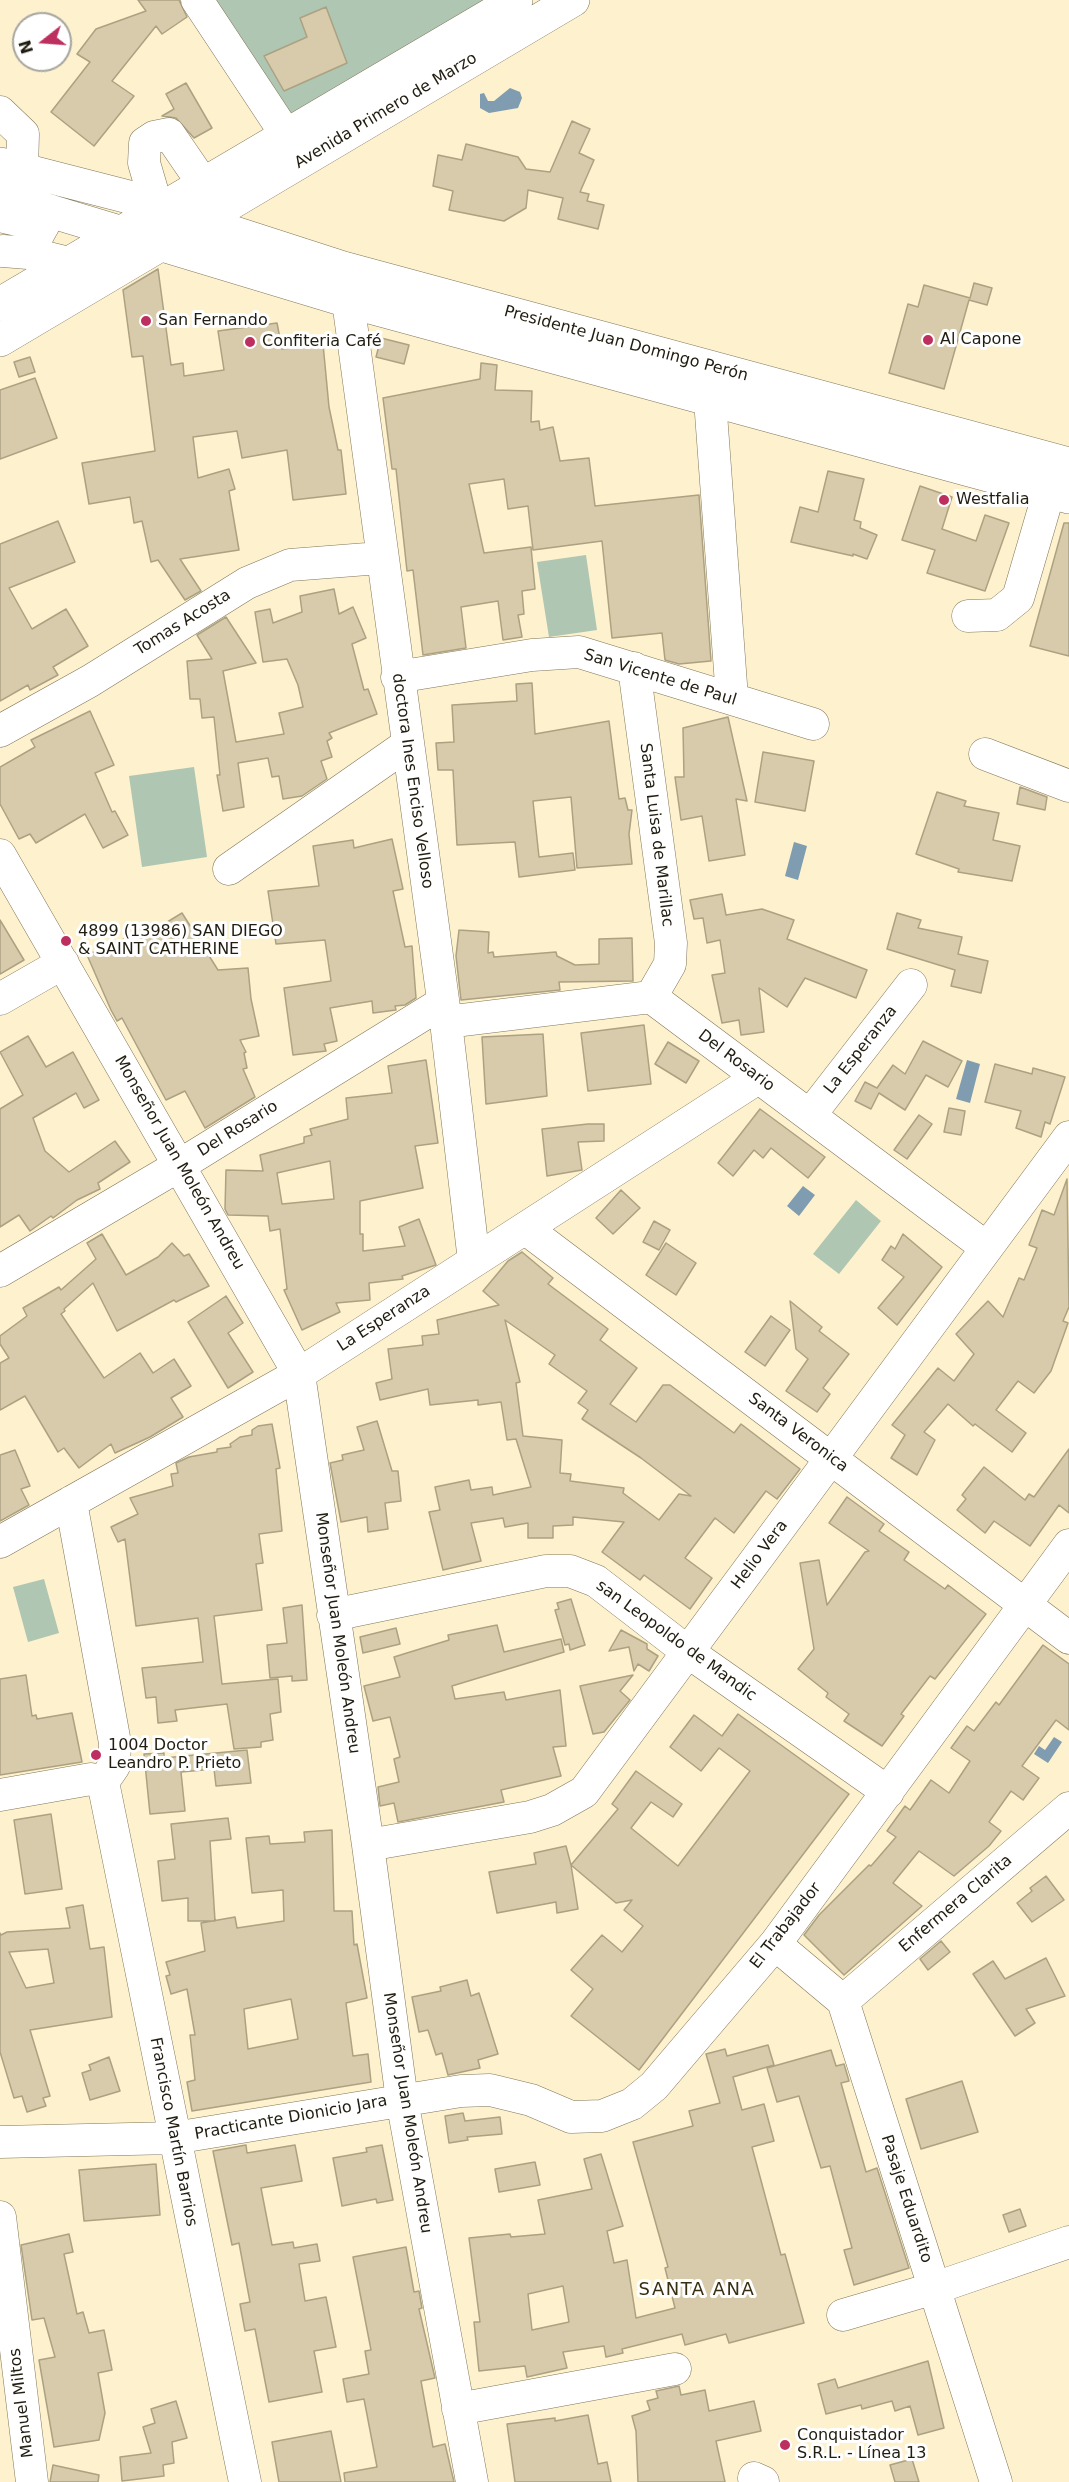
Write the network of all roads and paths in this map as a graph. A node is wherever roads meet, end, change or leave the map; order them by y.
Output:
1 (197, 0) edge
2 (516, 0) edge
3 (573, 0) edge
4 (0, 112) edge
5 (287, 136) junction
6 (11, 167) edge
7 (204, 185) junction
8 (0, 196) edge
9 (176, 212) junction
10 (0, 216) edge
11 (47, 218) junction
12 (143, 238) junction
13 (69, 263) junction
14 (348, 301) junction
15 (0, 304) edge
16 (0, 340) edge
17 (823, 397) junction
18 (710, 400) junction
19 (814, 428) junction
20 (1069, 464) edge
21 (1059, 495) edge
22 (380, 558) junction
23 (968, 616) dead end
24 (634, 668) junction
25 (397, 677) junction
26 (732, 698) junction
27 (813, 724) dead end
28 (0, 731) edge
29 (408, 744) junction
30 (985, 754) dead end
31 (1069, 786) edge
32 (0, 855) edge
33 (229, 869) dead end
34 (63, 963) junction
35 (911, 985) dead end
36 (651, 997) junction
37 (0, 999) edge
38 (444, 1012) junction
39 (758, 1078) junction
40 (810, 1115) junction
41 (1069, 1137) edge
42 (180, 1165) junction
43 (526, 1229) junction
44 (987, 1248) junction
45 (474, 1261) junction
46 (0, 1271) edge
47 (299, 1374) junction
48 (832, 1458) junction
49 (71, 1502) junction
50 (0, 1542) edge
51 (1069, 1545) edge
52 (1024, 1606) junction
53 (333, 1615) junction
54 (1069, 1638) edge
55 (688, 1652) junction
56 (103, 1782) junction
57 (888, 1792) junction
58 (0, 1794) edge
59 (1068, 1811) edge
60 (368, 1845) junction
61 (775, 1944) junction
62 (843, 2001) junction
63 (402, 2100) junction
64 (174, 2138) junction
65 (0, 2142) edge
66 (0, 2217) edge
67 (1069, 2242) edge
68 (934, 2288) junction
69 (843, 2314) dead end
70 (675, 2369) dead end
71 (458, 2409) junction
72 (32, 2482) edge
73 (245, 2482) edge
74 (472, 2482) edge
75 (996, 2482) edge

1 - 5 street
2 - 5 main road, Avenida Primero de Marzo
3 - 9 main road, Avenida Primero de Marzo
4 - 6 street
5 - 7 main road, Avenida Primero de Marzo
6 - 9 main road, Presidente Juan Domingo Perón
7 - 9 main road, Avenida Primero de Marzo
7 - 9 street
8 - 11 main road, Presidente Juan Domingo Perón
9 - 12 main road
9 - 17 main road, Presidente Juan Domingo Perón
10 - 11 street
11 - 12 main road, Presidente Juan Domingo Perón
11 - 13 street
12 - 13 main road
12 - 14 main road, Presidente Juan Domingo Perón
12 - 16 main road
13 - 15 main road
14 - 18 main road, Presidente Juan Domingo Perón
14 - 22 street, doctora Ines Enciso Velloso
17 - 19 main road
17 - 20 main road, Presidente Juan Domingo Perón
18 - 19 main road, Presidente Juan Domingo Perón
18 - 26 street
19 - 21 main road, Presidente Juan Domingo Perón
21 - 23 street
22 - 25 street, doctora Ines Enciso Velloso
22 - 28 street, Tomas Acosta
24 - 25 street, San Vicente de Paul
24 - 26 street, San Vicente de Paul
24 - 36 street, Santa Luisa de Marillac
25 - 29 street, doctora Ines Enciso Velloso
26 - 27 street, San Vicente de Paul
29 - 33 street
29 - 38 street, doctora Ines Enciso Velloso
30 - 31 street
32 - 34 street, Monseñor Juan Moleón Andreu
34 - 37 street
34 - 42 street, Monseñor Juan Moleón Andreu
35 - 40 street, La Esperanza
36 - 38 street, Del Rosario
36 - 39 street, Del Rosario
38 - 42 street, Del Rosario
38 - 45 street, doctora Ines Enciso Velloso
39 - 40 street, Del Rosario
39 - 43 street, La Esperanza
40 - 44 street, Del Rosario
41 - 44 street, Helio Vera
42 - 46 street, Del Rosario
42 - 47 street, Monseñor Juan Moleón Andreu
43 - 45 street, La Esperanza
43 - 48 street, Santa Veronica
44 - 48 street, Helio Vera
45 - 47 street, La Esperanza
47 - 49 street, La Esperanza
47 - 53 street, Monseñor Juan Moleón Andreu
48 - 52 street, Santa Veronica
48 - 55 street, Helio Vera
49 - 50 street, La Esperanza
49 - 56 street
51 - 52 street, El Trabajador
52 - 54 street, Santa Veronica
52 - 57 street, El Trabajador
53 - 55 street, san Leopoldo de Mandic
53 - 60 street, Monseñor Juan Moleón Andreu
55 - 57 street, san Leopoldo de Mandic
55 - 60 street, Helio Vera
56 - 58 street
56 - 64 street, Francisco Martín Barrios
57 - 61 street, El Trabajador
59 - 62 street, Enfermera Clarita
60 - 63 street, Monseñor Juan Moleón Andreu
61 - 62 street
61 - 63 street, El Trabajador
62 - 68 street, Pasaje Eduardito
63 - 64 street, Practicante Dionicio Jara
63 - 71 street, Monseñor Juan Moleón Andreu
64 - 65 street, Practicante Dionicio Jara
64 - 73 street, Francisco Martín Barrios
66 - 72 street, Manuel Miltos
67 - 68 street
68 - 69 street
68 - 75 street, Pasaje Eduardito
70 - 71 street
71 - 74 street, Monseñor Juan Moleón Andreu

